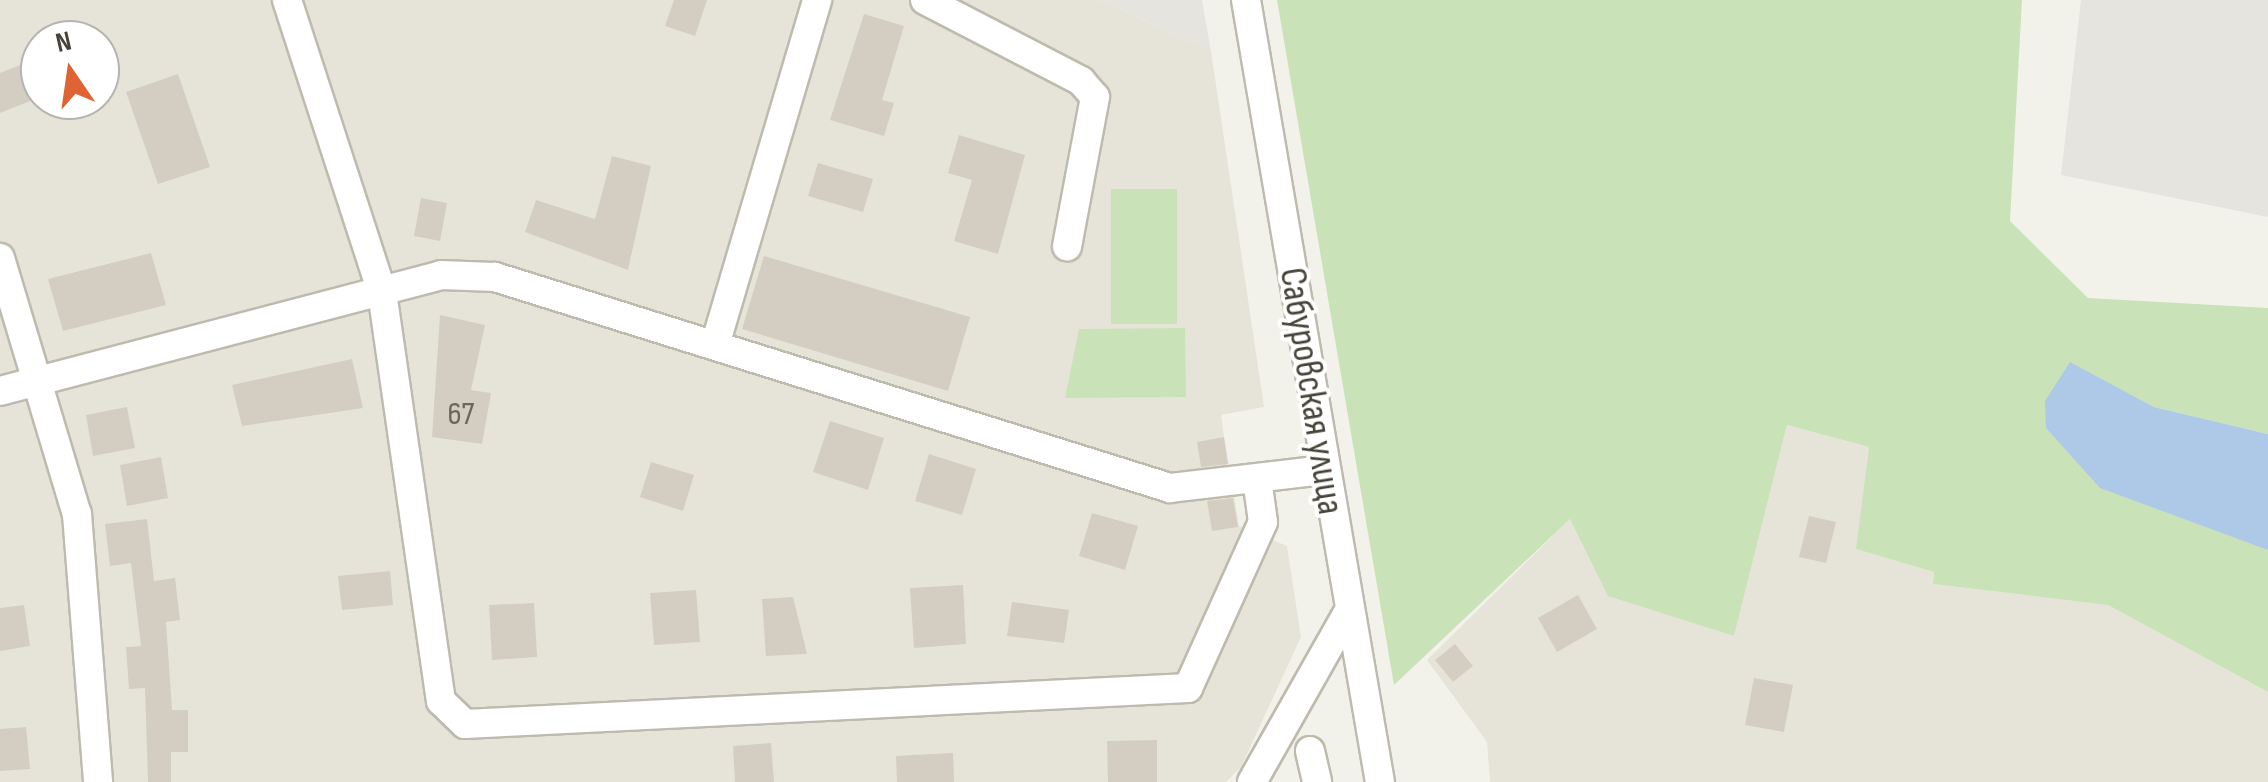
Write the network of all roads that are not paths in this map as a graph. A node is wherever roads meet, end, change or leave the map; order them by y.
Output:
1 (287, 0) edge
2 (817, 0) edge
3 (925, 0) edge
4 (1246, 0) edge
5 (1066, 246) dead end
6 (0, 258) edge
7 (382, 292) junction
8 (715, 346) junction
9 (43, 381) junction
10 (0, 391) edge
11 (1324, 470) junction
12 (1257, 480) junction
13 (1348, 612) junction
14 (1310, 751) dead end
15 (98, 782) edge
16 (1252, 782) edge
17 (1317, 782) edge
18 (1380, 782) edge

1 - 7 street
2 - 8 street
3 - 5 street
4 - 11 street, Сабуровская улица
6 - 9 street
7 - 8 street
7 - 9 street
7 - 12 street
8 - 12 street
9 - 10 street
9 - 15 street
11 - 12 street
11 - 13 street, Сабуровская улица
13 - 16 street
13 - 18 street, Сабуровская улица
14 - 17 street

